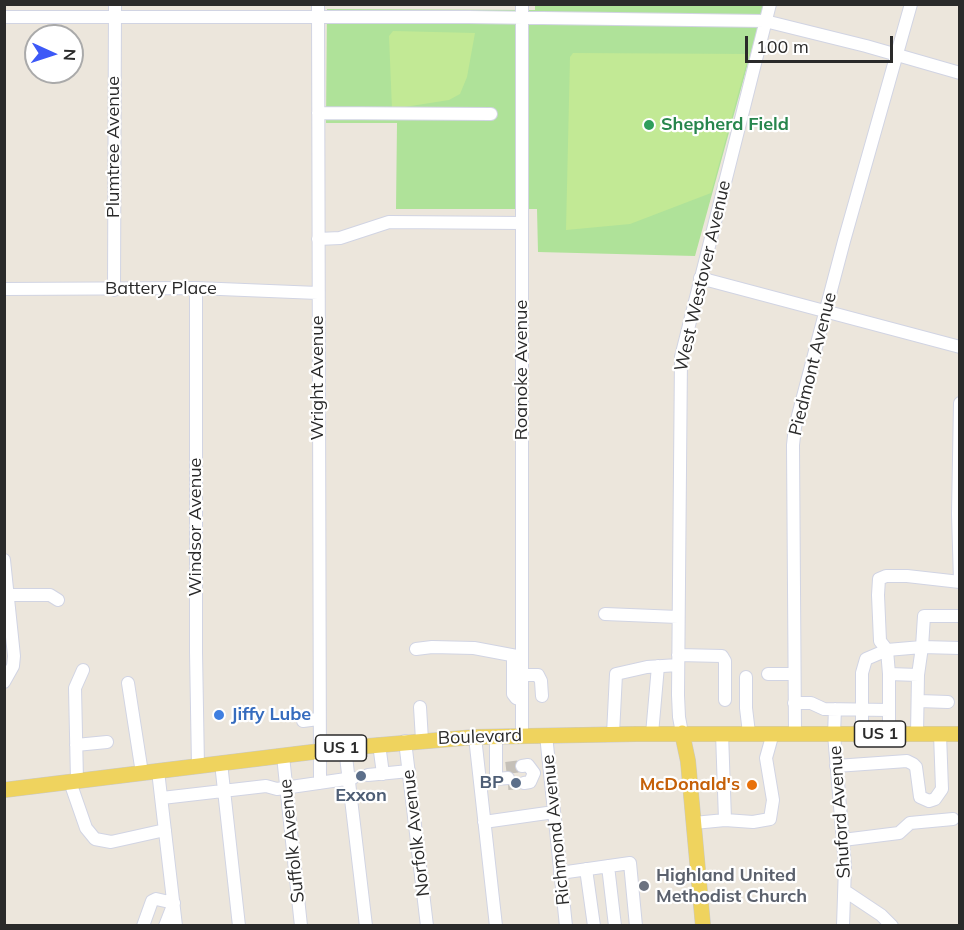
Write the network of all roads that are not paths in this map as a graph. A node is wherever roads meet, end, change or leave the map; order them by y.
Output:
1 (770, 4) edge
2 (911, 4) edge
3 (115, 11) edge
4 (318, 11) edge
5 (522, 11) edge
6 (4, 17) edge
7 (765, 21) junction
8 (896, 55) junction
9 (960, 73) edge
10 (318, 113) junction
11 (491, 114) dead end
12 (522, 223) junction
13 (318, 239) junction
14 (700, 278) junction
15 (196, 288) junction
16 (4, 289) edge
17 (114, 290) junction
18 (318, 293) junction
19 (825, 312) junction
20 (960, 347) edge
21 (960, 403) edge
22 (4, 560) edge
23 (960, 581) edge
24 (8, 595) junction
25 (58, 600) dead end
26 (605, 614) dead end
27 (960, 616) edge
28 (678, 617) junction
29 (922, 647) junction
30 (960, 648) edge
31 (416, 649) dead end
32 (887, 650) junction
33 (518, 657) junction
34 (678, 660) junction
35 (658, 666) junction
36 (83, 670) dead end
37 (768, 674) dead end
38 (794, 674) junction
39 (889, 674) junction
40 (522, 675) junction
41 (918, 675) junction
42 (746, 677) dead end
43 (4, 682) edge
44 (128, 683) dead end
45 (542, 696) dead end
46 (522, 700) junction
47 (725, 700) dead end
48 (919, 701) junction
49 (948, 702) dead end
50 (794, 703) junction
51 (420, 707) dead end
52 (835, 709) junction
53 (862, 710) junction
54 (889, 710) junction
55 (318, 719) junction
56 (303, 721) dead end
57 (722, 733) junction
58 (749, 733) junction
59 (773, 733) junction
60 (795, 733) junction
61 (613, 734) junction
62 (652, 734) junction
63 (682, 734) junction
64 (834, 734) junction
65 (862, 734) junction
66 (889, 734) junction
67 (917, 734) junction
68 (940, 734) junction
69 (960, 734) edge
70 (522, 735) junction
71 (546, 735) junction
72 (496, 736) junction
73 (475, 737) junction
74 (422, 740) junction
75 (405, 741) junction
76 (107, 742) dead end
77 (379, 744) junction
78 (76, 745) junction
79 (345, 748) junction
80 (318, 751) junction
81 (283, 756) junction
82 (221, 764) junction
83 (198, 766) junction
84 (836, 766) junction
85 (158, 771) junction
86 (408, 771) junction
87 (550, 772) junction
88 (142, 773) junction
89 (383, 774) junction
90 (526, 774) tunnel mouth
91 (368, 775) dead end
92 (506, 777) dead end
93 (351, 778) junction
94 (74, 781) junction
95 (320, 783) junction
96 (286, 788) junction
97 (4, 790) edge
98 (224, 791) junction
99 (162, 798) junction
100 (554, 812) junction
101 (953, 819) dead end
102 (725, 820) junction
103 (484, 822) junction
104 (694, 823) junction
105 (165, 830) junction
106 (843, 840) junction
107 (608, 866) junction
108 (586, 869) junction
109 (560, 873) junction
110 (845, 891) junction
111 (174, 903) junction
112 (143, 926) edge
113 (165, 926) edge
114 (176, 926) edge
115 (239, 926) edge
116 (301, 926) edge
117 (366, 926) edge
118 (427, 926) edge
119 (496, 926) edge
120 (566, 926) edge
121 (594, 926) edge
122 (615, 926) edge
123 (636, 926) edge
124 (703, 926) edge
125 (843, 926) edge
126 (892, 926) edge

1 - 7 street, West Westover Avenue
2 - 8 street, Piedmont Avenue
3 - 4 street
3 - 6 street
3 - 17 street, Plumtree Avenue
4 - 5 street
4 - 10 street, Wright Avenue
5 - 7 street
5 - 12 street, Roanoke Avenue
7 - 8 street
7 - 14 street, West Westover Avenue
8 - 9 street
8 - 19 street, Piedmont Avenue
10 - 11 street
10 - 13 street, Wright Avenue
12 - 13 street
12 - 33 street, Roanoke Avenue
13 - 18 street, Wright Avenue
14 - 19 street
14 - 28 street, West Westover Avenue
15 - 17 street, Battery Place
15 - 18 street, Battery Place
15 - 83 street, Windsor Avenue
16 - 17 street, Battery Place
18 - 55 street, Wright Avenue
19 - 20 street
19 - 38 street, Piedmont Avenue
21 - 23 street
22 - 24 street
23 - 32 street
24 - 25 street
24 - 43 street
26 - 28 street
27 - 29 street
28 - 34 street, West Westover Avenue
29 - 30 street
29 - 32 street
29 - 41 street
31 - 33 street
32 - 39 street
32 - 53 street
33 - 40 street, Roanoke Avenue
33 - 46 street
34 - 35 street
34 - 47 street
34 - 63 street, West Westover Avenue
35 - 61 street
35 - 62 street
36 - 78 street
37 - 38 street
38 - 50 street, Piedmont Avenue
39 - 41 street
39 - 54 street
40 - 45 street
40 - 46 street, Roanoke Avenue
41 - 48 street
42 - 58 street
44 - 88 street
46 - 70 street, Roanoke Avenue
48 - 49 street
48 - 67 street
50 - 52 street
50 - 60 street, Piedmont Avenue
51 - 74 street
52 - 53 street
52 - 64 street, Shuford Avenue
53 - 54 street
53 - 65 street
54 - 66 street
55 - 56 street
55 - 80 street, Wright Avenue
57 - 58 main road, Boulevard / US 1
57 - 63 main road, Boulevard / US 1
57 - 102 street
58 - 59 main road, Boulevard / US 1
59 - 60 main road, Boulevard / US 1
59 - 102 street
60 - 64 main road, Boulevard / US 1
61 - 62 main road, Boulevard / US 1
61 - 71 main road, Boulevard / US 1
62 - 63 main road, Boulevard / US 1
63 - 104 main road
64 - 65 main road, Boulevard / US 1
64 - 84 street, Shuford Avenue
65 - 66 main road, Boulevard / US 1
66 - 67 main road, Boulevard / US 1
67 - 68 main road, Boulevard / US 1
68 - 69 main road, Boulevard / US 1
68 - 84 street
70 - 71 main road, Boulevard / US 1
70 - 72 main road, Boulevard / US 1
71 - 87 street, Richmond Avenue
72 - 73 main road, Boulevard / US 1
72 - 92 street
73 - 74 main road, Boulevard / US 1
73 - 103 street
74 - 75 main road, Boulevard / US 1
75 - 77 main road, Boulevard / US 1
75 - 86 street, Norfolk Avenue
76 - 78 street
77 - 79 main road, Boulevard / US 1
77 - 89 street
78 - 94 street
79 - 80 main road, Boulevard / US 1
79 - 93 street
80 - 81 main road, Boulevard / US 1
80 - 95 street, Wright Avenue
81 - 82 main road, Boulevard / US 1
81 - 96 street, Suffolk Avenue
82 - 83 main road, Boulevard / US 1
82 - 98 street
83 - 85 main road, Boulevard / US 1
84 - 106 street, Shuford Avenue
85 - 88 main road, Boulevard / US 1
85 - 99 street
86 - 89 street
86 - 118 street, Norfolk Avenue
87 - 90 street
87 - 100 street, Richmond Avenue
88 - 94 main road, Boulevard / US 1
89 - 91 street
93 - 95 street
93 - 117 street
94 - 97 main road, Boulevard / US 1
94 - 105 street
95 - 96 street
96 - 98 street
96 - 116 street, Suffolk Avenue
98 - 99 street
98 - 115 street
99 - 105 street
100 - 103 street
100 - 109 street, Richmond Avenue
101 - 106 street
102 - 104 street
103 - 119 street
104 - 124 main road
105 - 111 street
106 - 110 street, Shuford Avenue
107 - 108 street
107 - 122 street
107 - 123 street
108 - 109 street
108 - 121 street
109 - 120 street, Richmond Avenue
110 - 125 street, Shuford Avenue
110 - 126 street, Shuford Avenue
111 - 112 street
111 - 113 street
111 - 114 street

